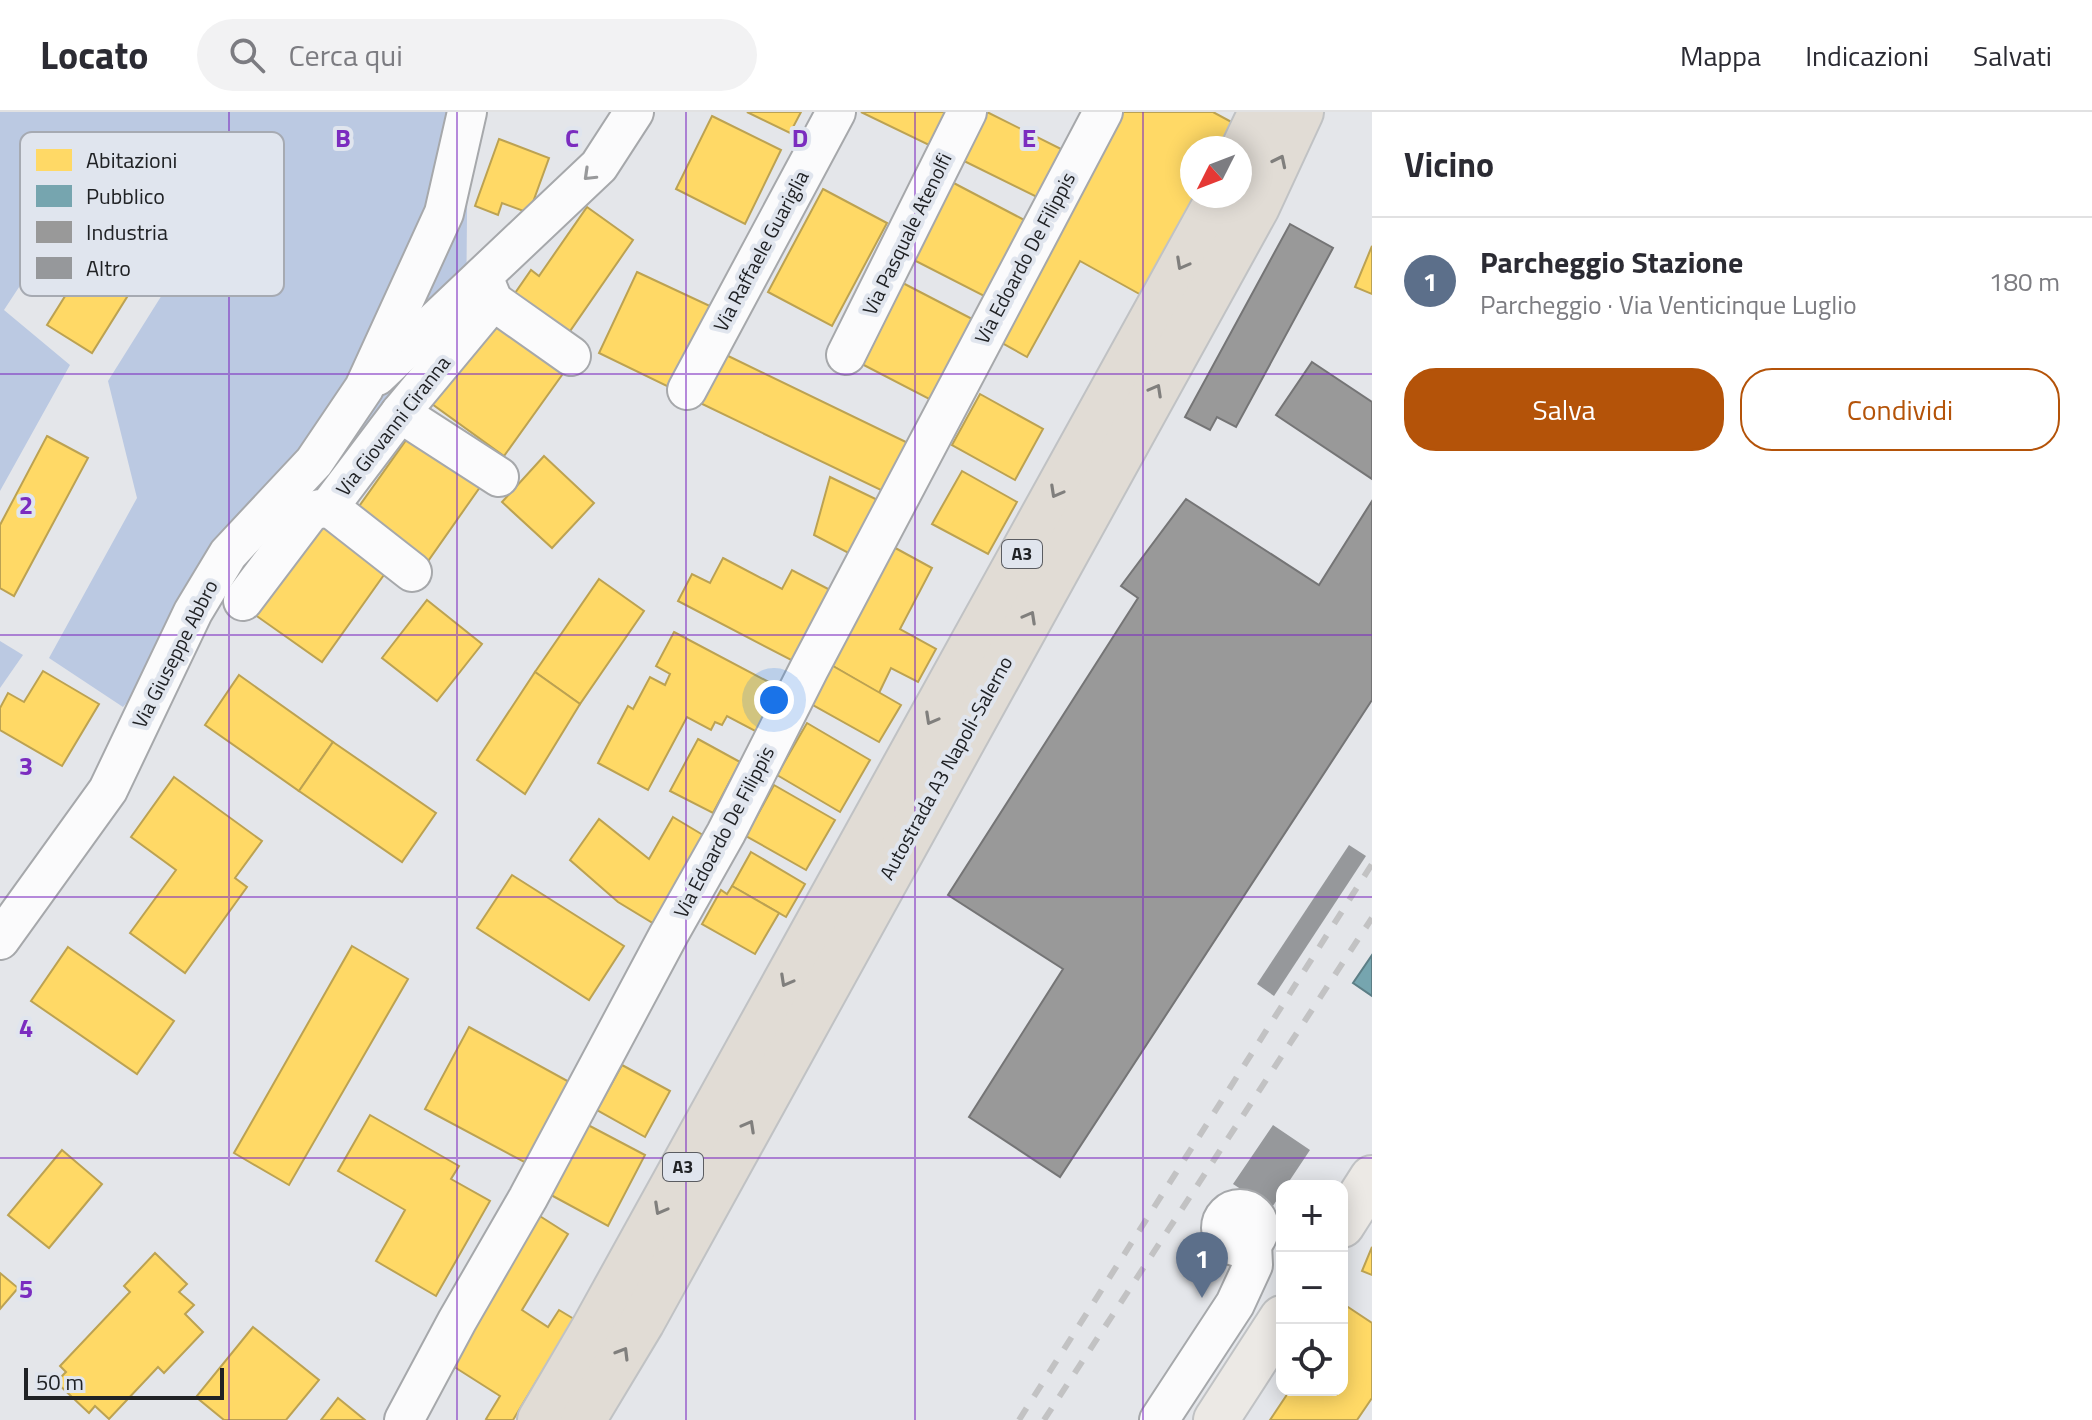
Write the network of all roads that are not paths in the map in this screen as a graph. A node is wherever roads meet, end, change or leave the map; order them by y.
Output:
1 (467, 112) edge
2 (634, 112) edge
3 (836, 112) edge
4 (967, 112) edge
5 (1103, 112) edge
6 (1261, 112) edge
7 (1301, 112) edge
8 (1250, 136) edge
9 (1213, 208) edge
10 (488, 288) junction
11 (846, 355) dead end
12 (571, 356) dead end
13 (364, 388) junction
14 (687, 390) dead end
15 (400, 413) junction
16 (499, 477) dead end
17 (329, 507) junction
18 (412, 572) dead end
19 (243, 601) dead end
20 (0, 940) edge
21 (1372, 1178) edge
22 (1348, 1216) edge
23 (1252, 1244) dead end
24 (1278, 1324) edge
25 (404, 1420) edge
26 (540, 1420) edge
27 (583, 1420) edge
28 (1159, 1420) edge
29 (1216, 1420) edge

1 - 13 street, Via Giuseppe Abbro
2 -> 10 street
3 - 14 street, Via Raffaele Guariglia
4 - 11 street, Via Pasquale Atenolfi
5 - 25 street, Via Edoardo De Filippis
6 - 8 highway
27 -> 7 highway, Autostrada A3 Napoli-Salerno / A3
9 -> 26 highway, Autostrada A3 Napoli-Salerno / A3
10 - 12 street
10 - 13 street
10 - 15 street, Via Giovanni Ciranna
13 - 20 street, Via Giuseppe Abbro
15 - 16 street
15 - 17 street, Via Giovanni Ciranna
17 - 18 street
17 - 19 street, Via Giovanni Ciranna
21 - 22 main road
23 - 28 street
24 - 29 main road

